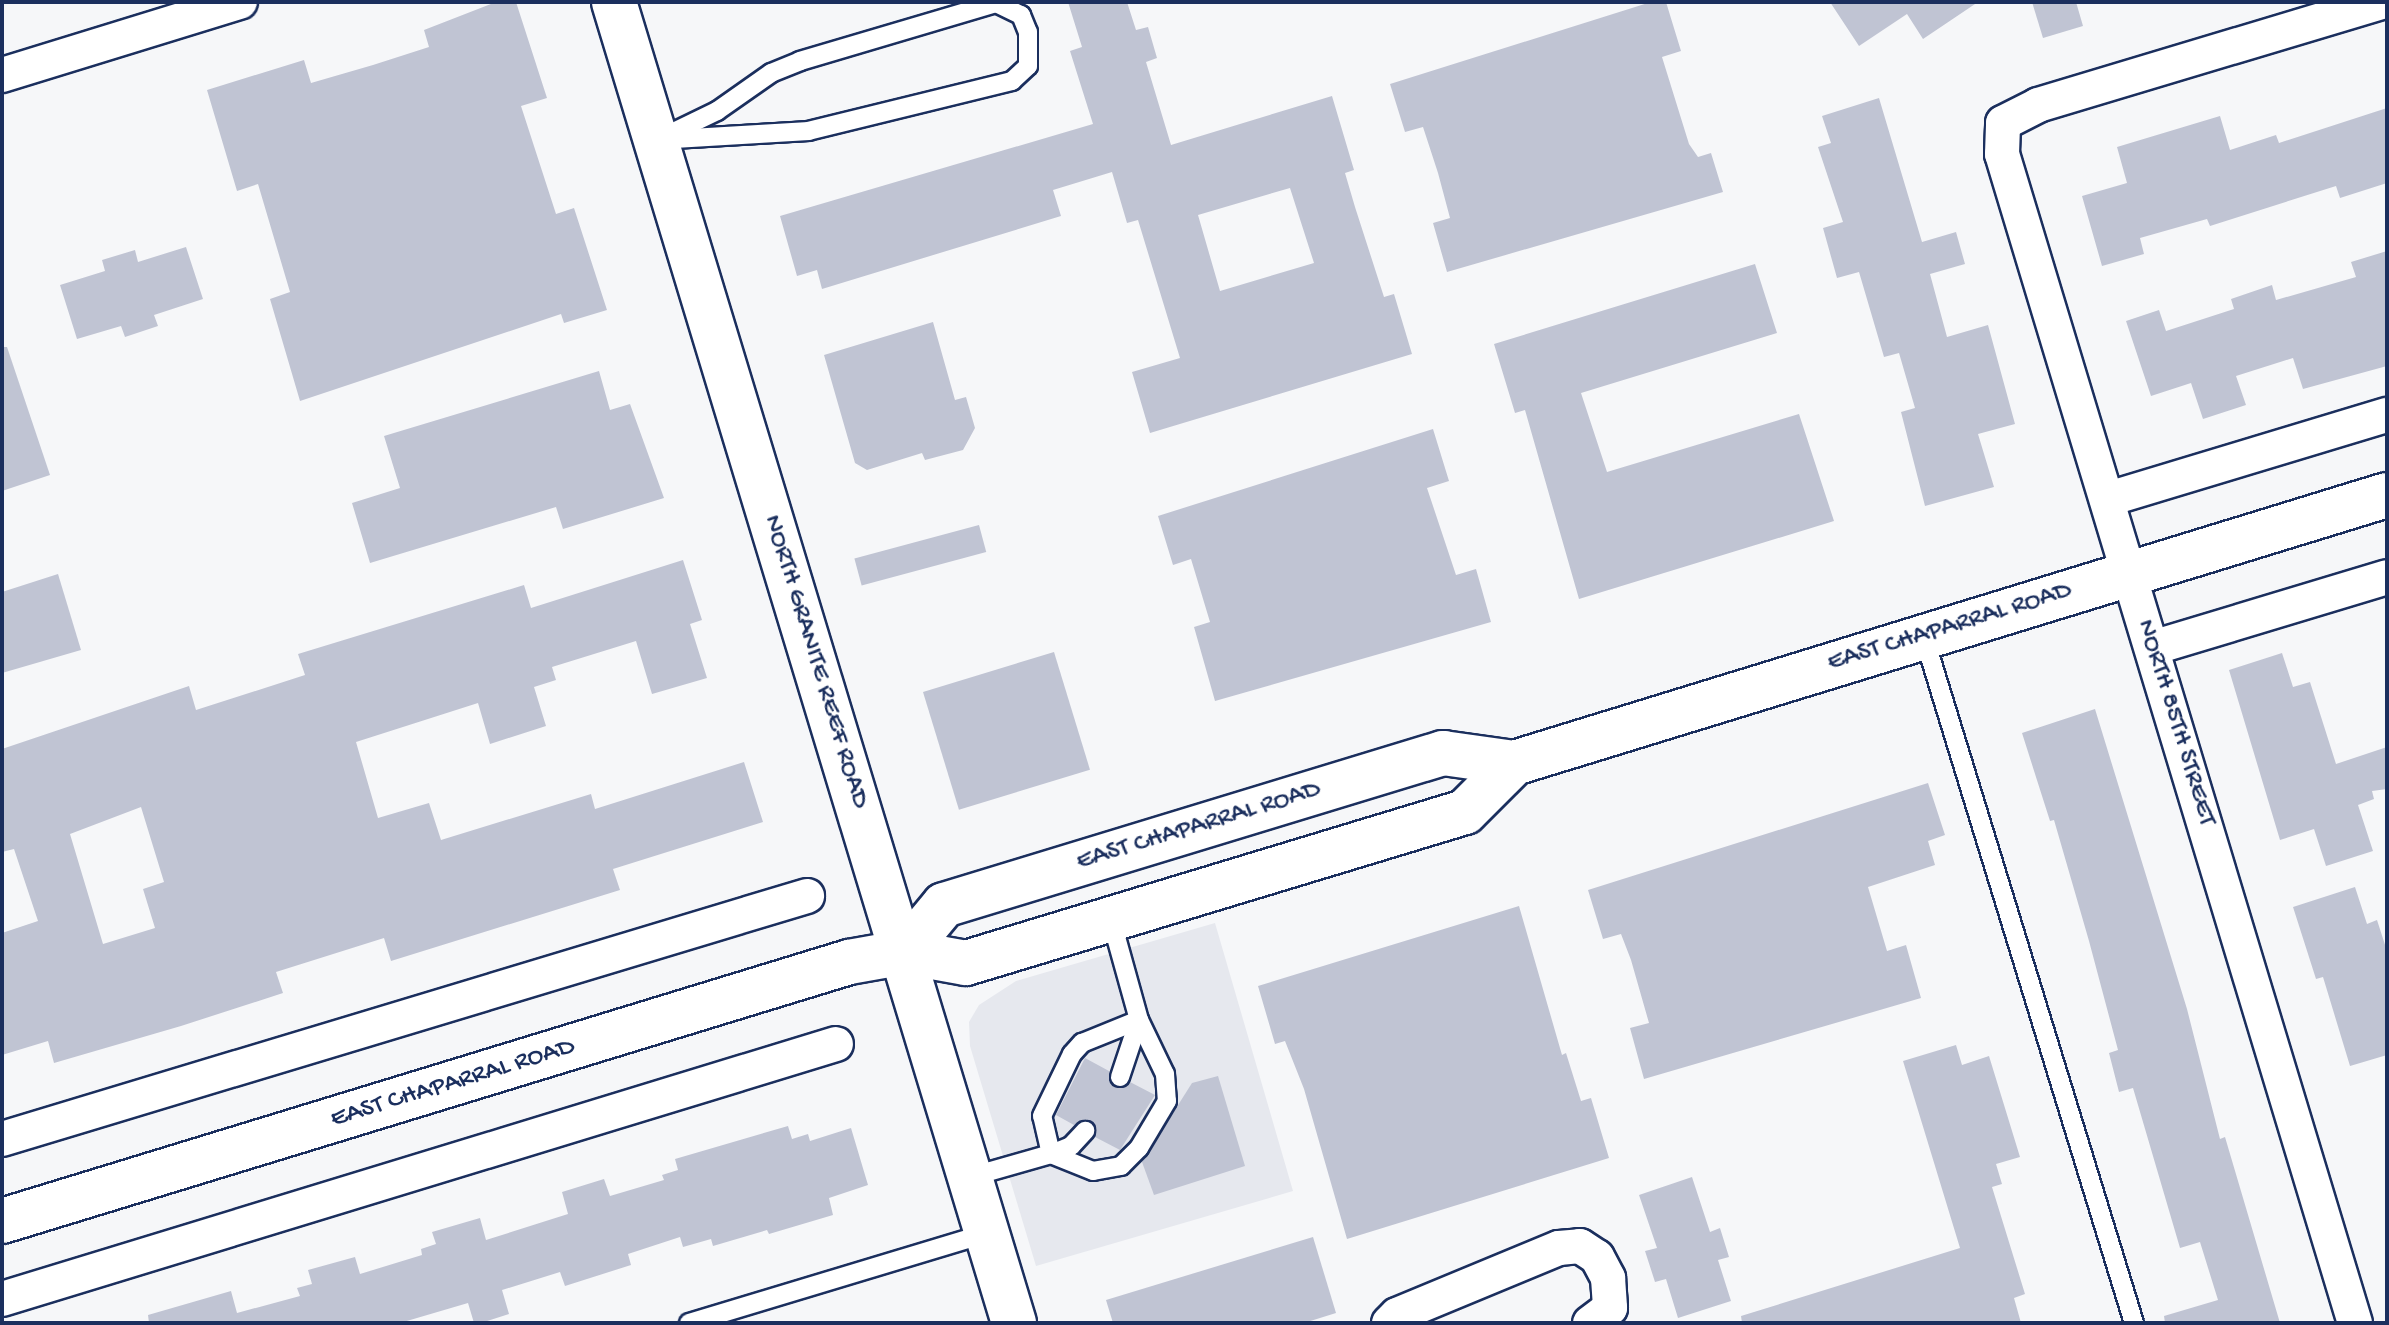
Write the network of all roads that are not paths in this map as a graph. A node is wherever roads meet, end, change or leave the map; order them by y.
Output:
1 (240, 2) edge
2 (614, 2) edge
3 (2381, 2) edge
4 (2, 75) edge
5 (657, 140) junction
6 (2387, 415) edge
7 (2387, 495) edge
8 (2108, 499) junction
9 (2130, 573) junction
10 (2387, 577) edge
11 (1923, 636) junction
12 (2152, 648) junction
13 (1514, 763) junction
14 (807, 896) dead end
15 (1111, 919) junction
16 (905, 952) junction
17 (1139, 1020) junction
18 (836, 1044) dead end
19 (1120, 1077) dead end
20 (1085, 1131) dead end
21 (2, 1139) edge
22 (1051, 1154) junction
23 (970, 1177) junction
24 (2, 1221) edge
25 (987, 1233) junction
26 (2, 1299) edge
27 (689, 1323) edge
28 (1014, 1323) edge
29 (1389, 1323) edge
30 (1590, 1323) edge
31 (2134, 1323) edge
32 (2355, 1323) edge

1 - 4 street
2 - 5 main road, NORTH GRANITE REEF ROAD
3 - 8 street, NORTH 85TH STREET
5 - 5 lane
5 - 16 main road, NORTH GRANITE REEF ROAD
6 - 8 street
7 - 9 main road, EAST CHAPARRAL ROAD
8 - 9 street, NORTH 85TH STREET
9 - 11 main road, EAST CHAPARRAL ROAD
9 - 12 street, NORTH 85TH STREET
10 - 12 street
11 - 13 main road, EAST CHAPARRAL ROAD
11 - 31 lane
12 - 32 street, NORTH 85TH STREET
13 - 15 main road, EAST CHAPARRAL ROAD
13 - 16 main road, EAST CHAPARRAL ROAD
14 - 21 street
15 - 16 main road, EAST CHAPARRAL ROAD
15 - 17 lane
16 - 23 main road, NORTH GRANITE REEF ROAD
16 - 24 main road, EAST CHAPARRAL ROAD
17 - 19 lane
17 - 22 lane
17 - 22 lane
18 - 26 street
20 - 22 lane
22 - 23 lane
23 - 25 main road, NORTH GRANITE REEF ROAD
25 - 27 lane
25 - 28 main road, NORTH GRANITE REEF ROAD
29 - 30 street

